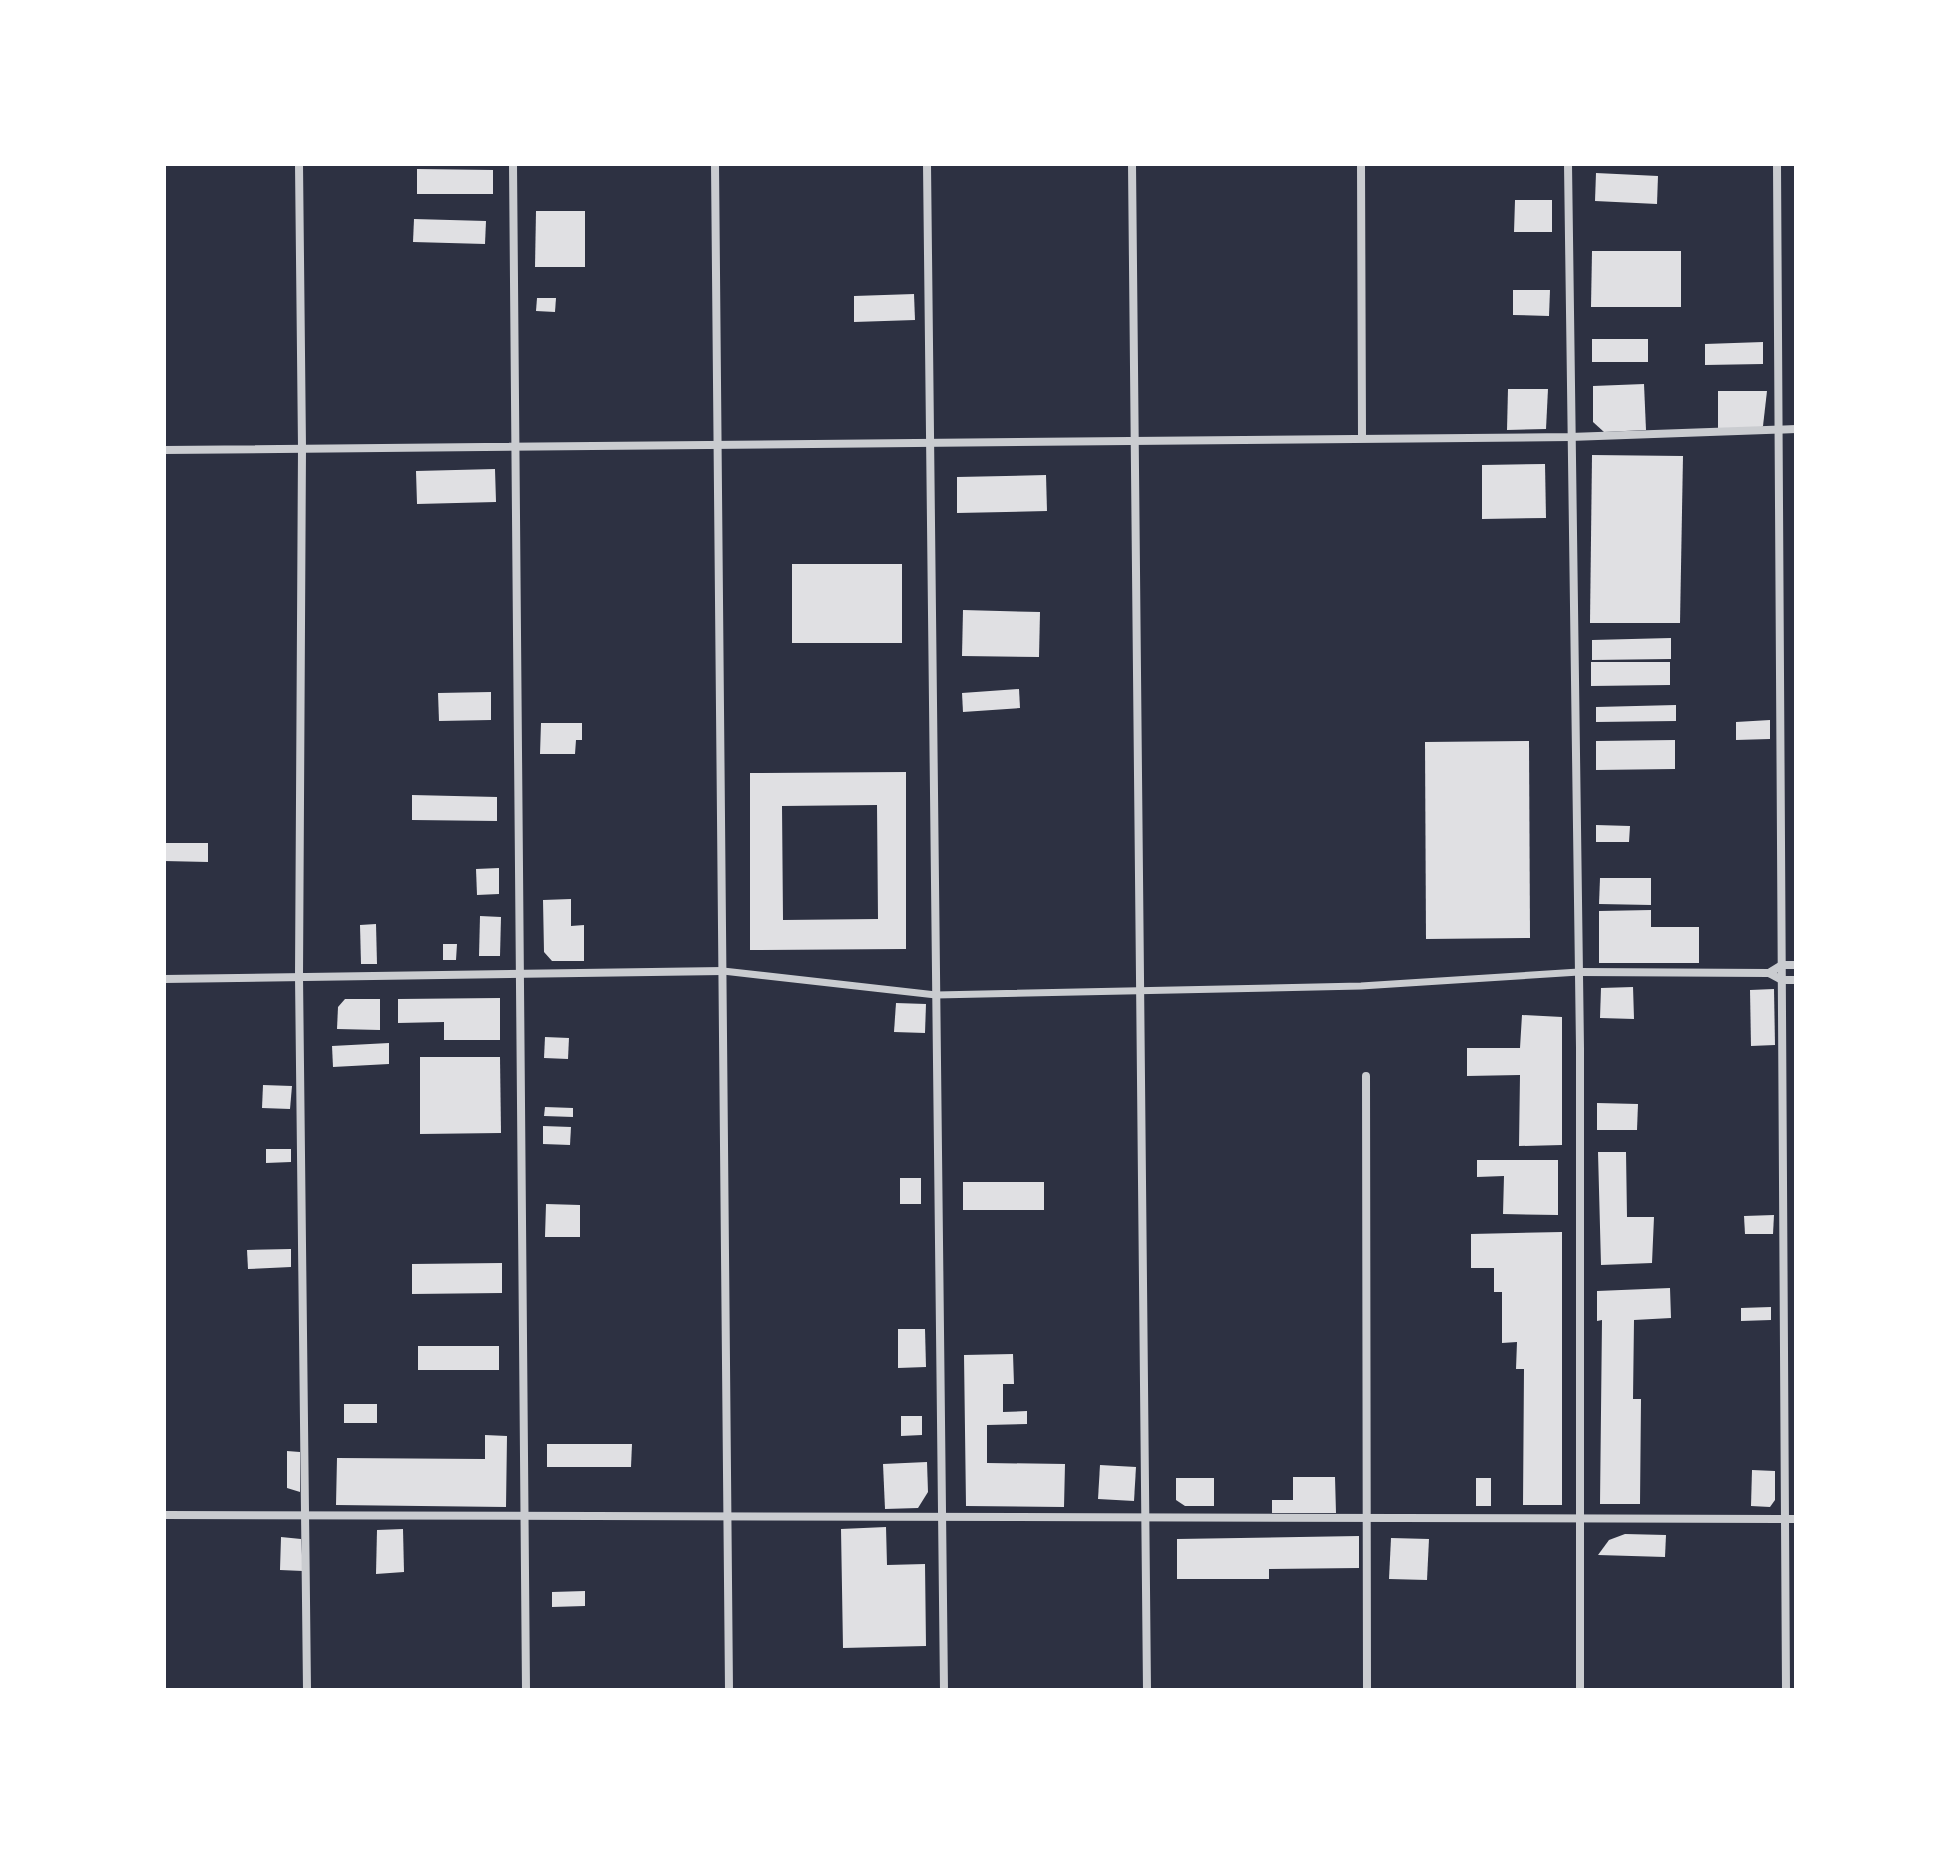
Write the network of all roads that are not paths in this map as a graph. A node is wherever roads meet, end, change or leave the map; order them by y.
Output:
1 (299, 164) edge
2 (513, 164) edge
3 (715, 164) edge
4 (927, 164) edge
5 (1132, 164) edge
6 (1361, 164) edge
7 (1568, 164) edge
8 (1777, 164) edge
9 (1796, 429) edge
10 (1779, 431) junction
11 (1362, 437) junction
12 (1570, 437) junction
13 (1134, 438) junction
14 (930, 441) junction
15 (718, 443) junction
16 (516, 446) junction
17 (302, 448) junction
18 (164, 450) edge
19 (1782, 965) junction
20 (1796, 965) edge
21 (723, 971) junction
22 (1579, 972) junction
23 (520, 973) junction
24 (1769, 973) junction
25 (299, 976) junction
26 (164, 979) edge
27 (1782, 980) junction
28 (1796, 980) edge
29 (1140, 989) junction
30 (936, 995) junction
31 (1366, 1076) dead end
32 (164, 1515) edge
33 (305, 1516) junction
34 (525, 1516) junction
35 (728, 1517) junction
36 (942, 1517) junction
37 (1145, 1518) junction
38 (1366, 1518) junction
39 (1578, 1518) junction
40 (1785, 1519) junction
41 (1796, 1519) edge
42 (307, 1690) edge
43 (526, 1690) edge
44 (729, 1690) edge
45 (944, 1690) edge
46 (1147, 1690) edge
47 (1367, 1690) edge
48 (1580, 1690) edge
49 (1786, 1690) edge

1 - 17 street
2 - 16 street
3 - 15 street
4 - 14 street
5 - 13 street
6 - 11 street
7 - 12 street
8 - 10 street
9 - 10 street
10 - 12 street
10 - 19 street
11 - 12 street
11 - 13 street
12 - 22 street
13 - 14 street
13 - 29 street
14 - 15 street
14 - 30 street
15 - 16 street
15 - 21 street
16 - 17 street
16 - 23 street
17 - 18 street
17 - 25 street
19 - 20 street
19 - 24 street
19 - 27 street
21 - 23 street
21 - 30 street
21 - 35 street
22 - 24 street
22 - 29 street
22 - 39 street
23 - 25 street
23 - 34 street
24 - 27 street
25 - 26 street
25 - 33 street
27 - 28 street
27 - 40 street
29 - 30 street
29 - 37 street
30 - 36 street
31 - 38 street
32 - 33 street
33 - 34 street
33 - 42 street
34 - 35 street
34 - 43 street
35 - 36 street
35 - 44 street
36 - 37 street
36 - 45 street
37 - 38 street
37 - 46 street
38 - 39 street
38 - 47 street
39 - 40 street
39 - 48 street
40 - 41 street
40 - 49 street

